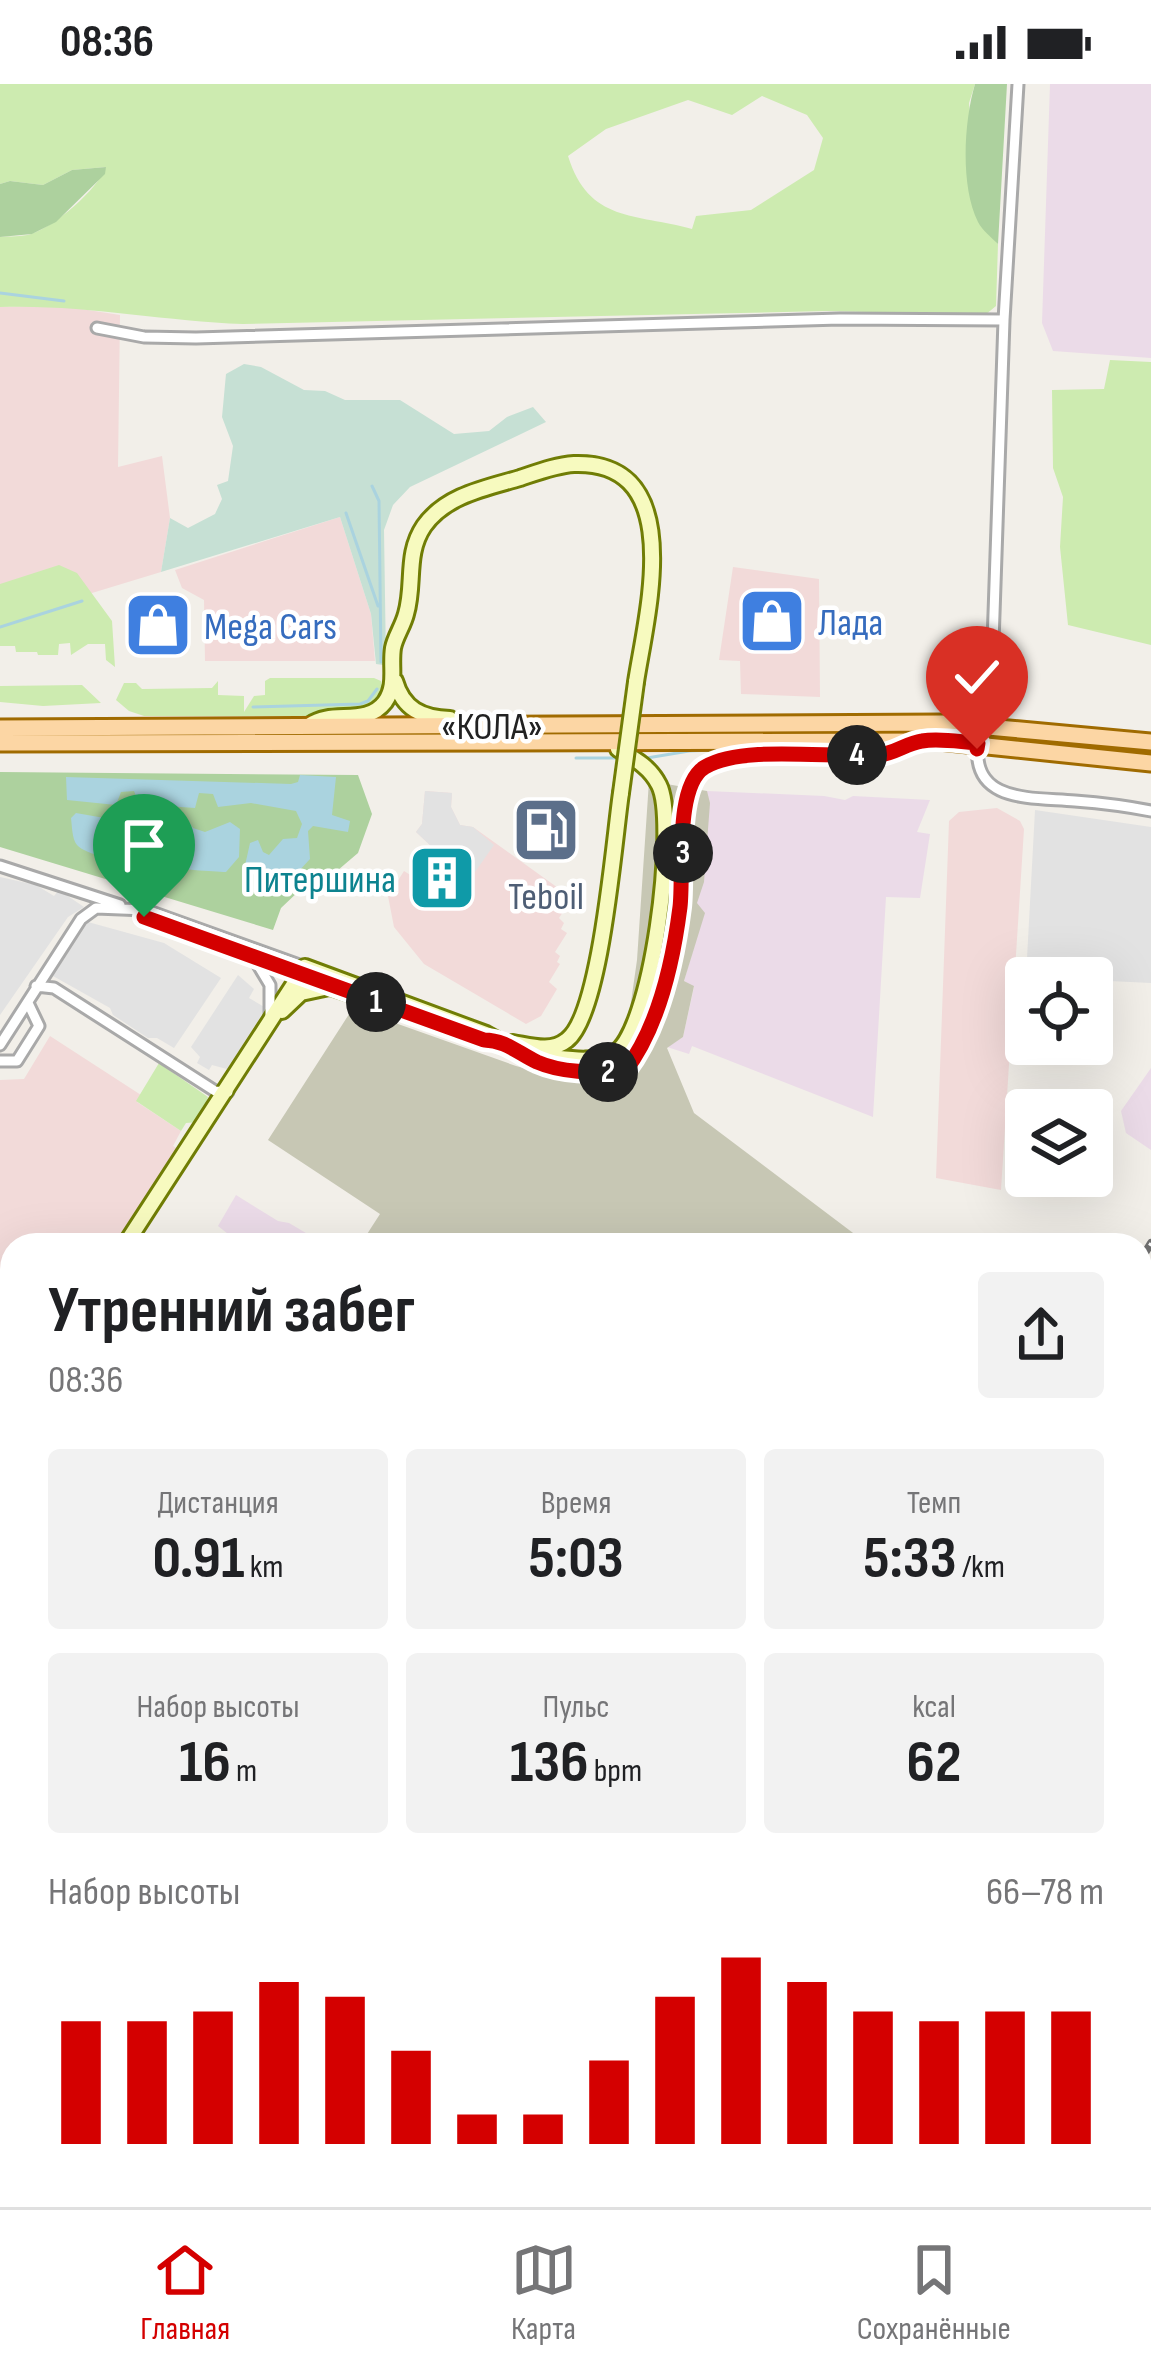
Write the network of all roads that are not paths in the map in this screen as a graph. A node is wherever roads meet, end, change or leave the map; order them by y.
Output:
1 (1018, 84) edge
2 (1004, 320) junction
3 (97, 328) dead end
4 (393, 670) junction
5 (986, 706) junction
6 (499, 724) junction
7 (310, 725) junction
8 (983, 725) junction
9 (0, 728) edge
10 (920, 741) junction
11 (606, 742) junction
12 (1151, 742) edge
13 (0, 743) edge
14 (978, 743) junction
15 (1151, 764) edge
16 (1151, 811) edge
17 (0, 866) edge
18 (136, 911) junction
19 (255, 960) junction
20 (305, 972) junction
21 (37, 986) junction
22 (334, 988) junction
23 (28, 1003) junction
24 (276, 1014) junction
25 (498, 1040) junction
26 (0, 1045) edge
27 (0, 1061) edge
28 (220, 1090) junction
29 (202, 1129) junction
30 (133, 1233) edge

1 - 2 street
2 - 3 street
2 - 5 street
4 - 6 street
4 - 7 street
4 - 25 street, bridge
5 - 8 street
5 - 8 street
6 - 7 main road, «КОЛА»
6 - 8 main road, «КОЛА»
7 - 9 main road, «КОЛА»
8 - 12 main road, «КОЛА»
10 - 11 main road, «КОЛА»
10 - 14 main road, «КОЛА»
10 - 25 street
11 - 13 main road, «КОЛА»
11 - 25 street
14 - 15 main road, «КОЛА»
14 - 16 street
17 - 18 street
18 - 19 street
18 - 20 street
18 - 21 street
19 - 20 street
19 - 24 street
20 - 22 street
20 - 24 street
20 - 25 street
21 - 23 street
21 - 28 street
22 - 24 street
22 - 25 street
23 - 26 street
23 - 27 street
24 - 28 street
28 - 29 street
28 - 29 street
29 - 30 street

